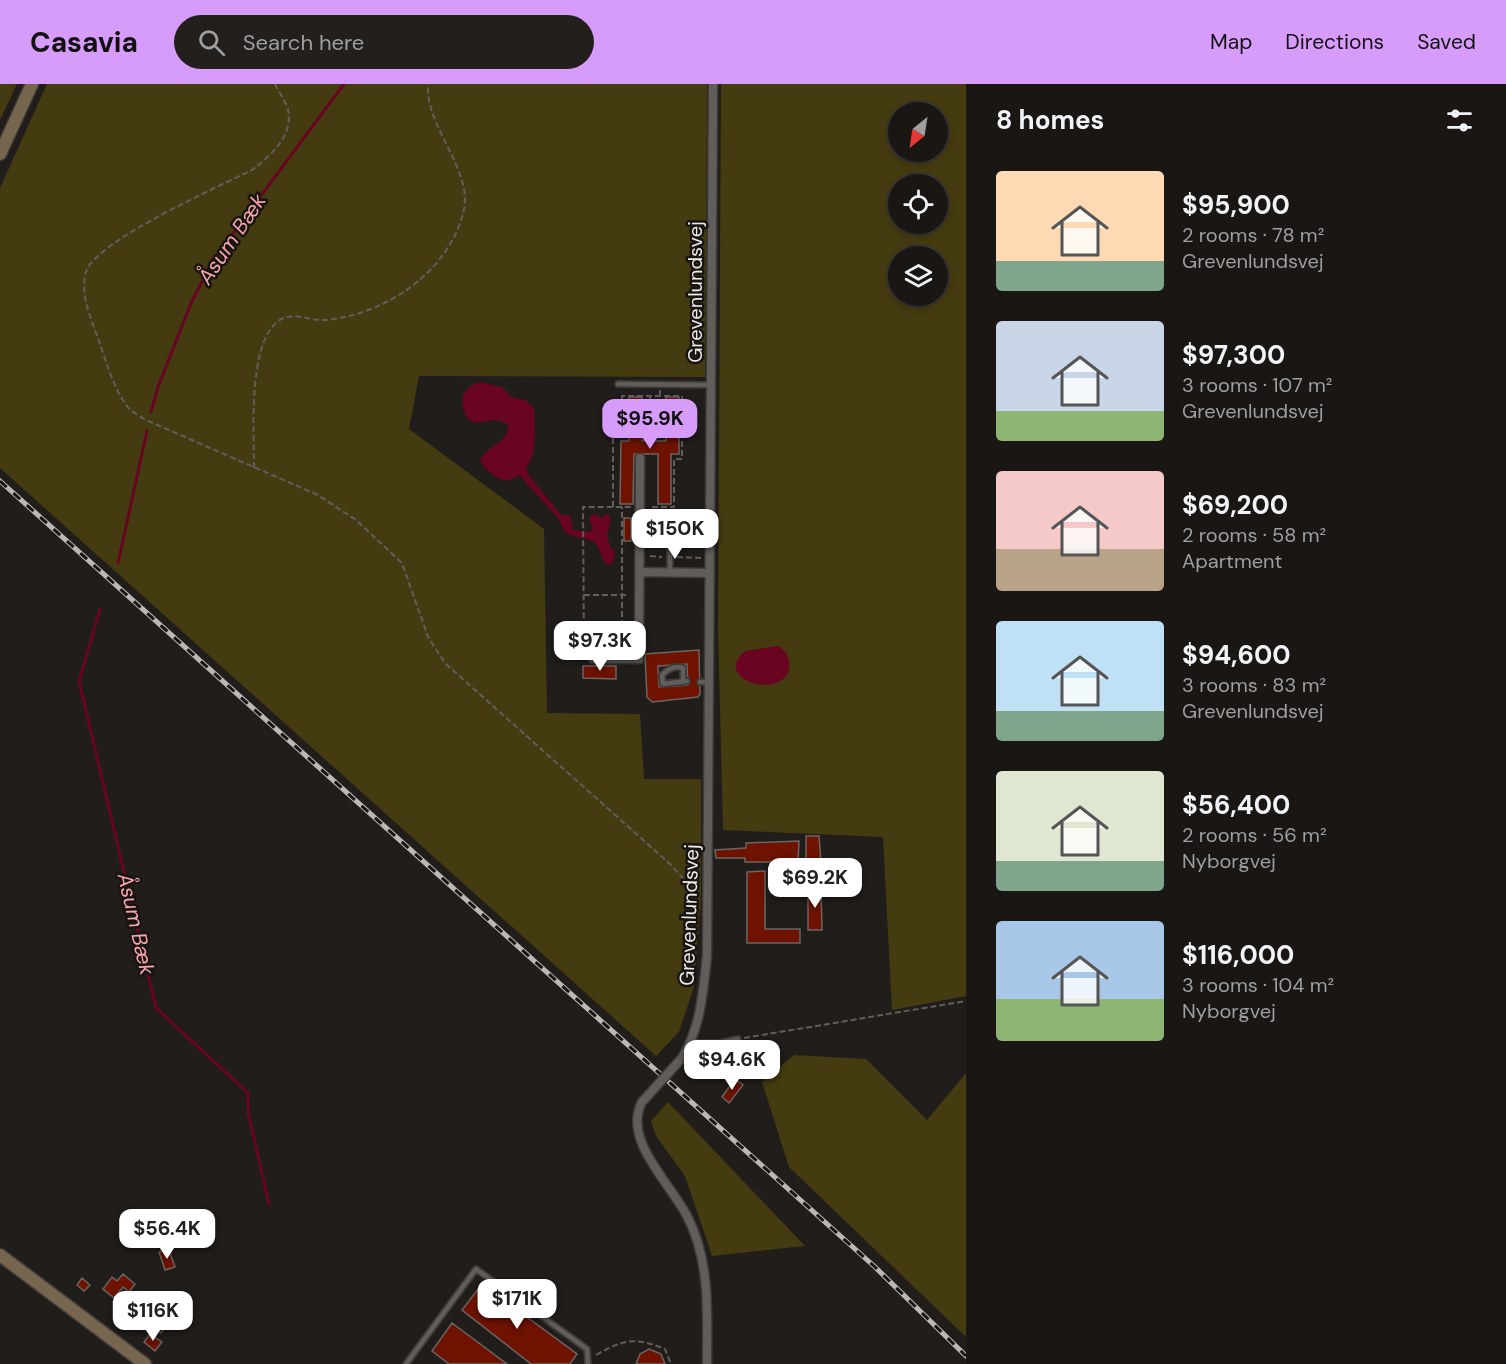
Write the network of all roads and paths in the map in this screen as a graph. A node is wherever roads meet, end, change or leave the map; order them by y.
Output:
1 (31, 84) edge
2 (275, 84) edge
3 (428, 84) edge
4 (713, 84) edge
5 (0, 138) edge
6 (0, 154) edge
7 (618, 384) dead end
8 (660, 385) junction
9 (711, 385) junction
10 (650, 396) dead end
11 (640, 458) dead end
12 (254, 468) junction
13 (622, 507) dead end
14 (675, 507) dead end
15 (584, 530) dead end
16 (652, 542) dead end
17 (672, 542) junction
18 (700, 542) dead end
19 (640, 572) junction
20 (670, 573) junction
21 (710, 573) junction
22 (584, 595) junction
23 (622, 595) junction
24 (639, 595) junction
25 (584, 633) junction
26 (593, 658) joint
27 (685, 682) joint
28 (707, 891) junction
29 (966, 1001) edge
30 (738, 1039) joint
31 (692, 1043) junction
32 (0, 1255) edge
33 (588, 1362) edge
34 (145, 1364) edge
35 (406, 1364) edge
36 (671, 1364) edge
37 (707, 1364) edge

1 - 5 main road
1 - 6 main road
2 - 12 path
3 - 12 path
4 - 9 street, Grevenlundsvej
7 - 8 lane
8 - 9 lane
8 - 10 path
9 - 21 street, Grevenlundsvej
11 - 19 street
12 - 28 path
13 - 23 path
14 - 17 path
15 - 22 path
16 - 17 lane
17 - 18 lane
17 - 20 lane
19 - 20 street
19 - 24 street
20 - 21 street
21 - 28 street, Grevenlundsvej
22 - 23 path
22 - 25 path
23 - 24 path
23 - 25 path
24 - 26 street
25 - 26 path
27 - 27 lane
28 - 31 street, Grevenlundsvej
29 - 30 path
30 - 31 lane
31 - 37 street, Grevenlundsvej, bridge
32 - 34 main road
33 - 35 lane
33 - 36 path

